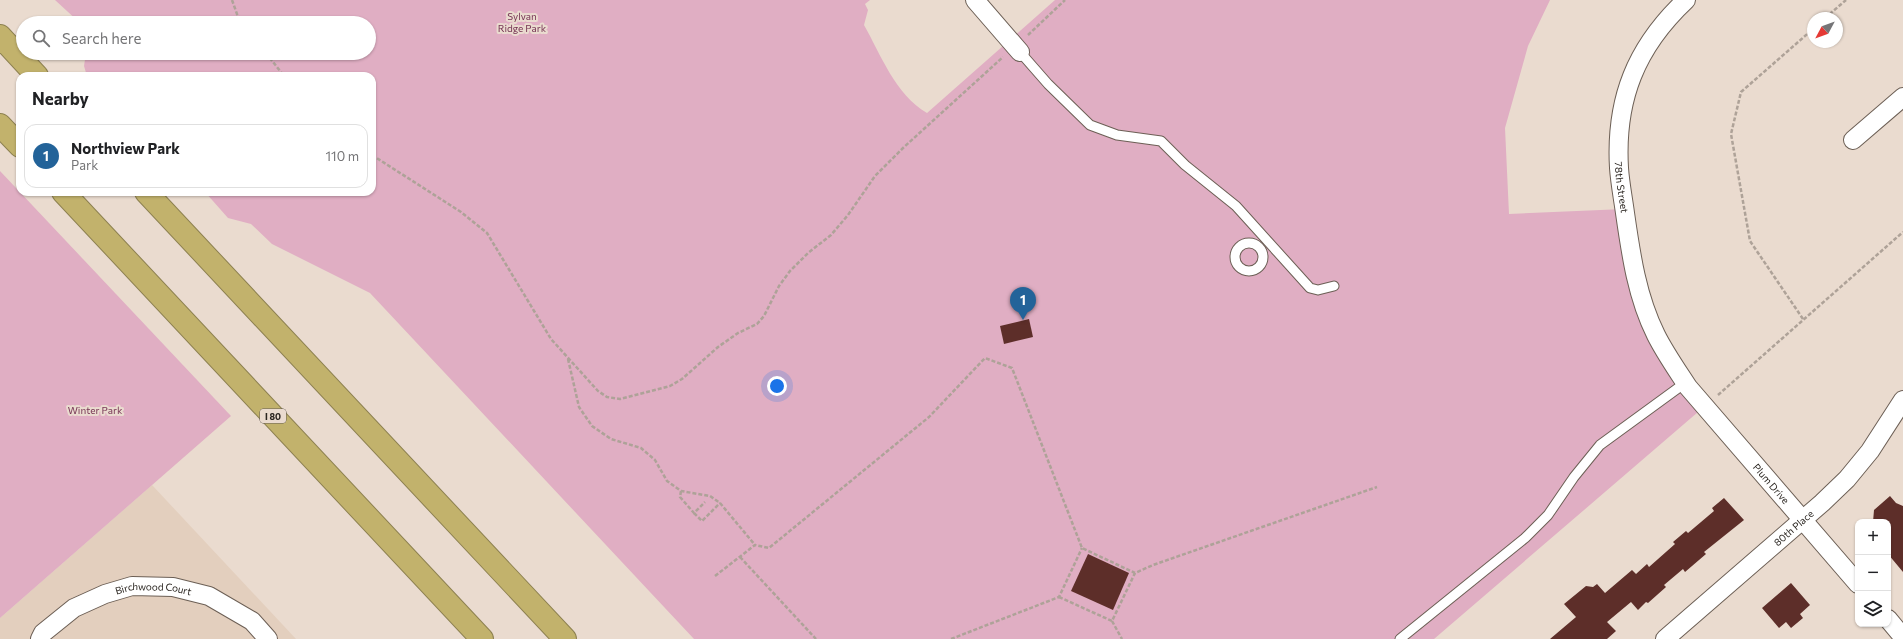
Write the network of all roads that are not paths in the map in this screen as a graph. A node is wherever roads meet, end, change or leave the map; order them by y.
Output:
1 (975, 0) edge
2 (1686, 0) edge
3 (0, 36) edge
4 (1018, 49) joint
5 (16, 53) edge
6 (22, 60) edge
7 (33, 72) edge
8 (1903, 97) edge
9 (0, 125) edge
10 (1854, 140) dead end
11 (16, 142) edge
12 (67, 196) edge
13 (150, 196) edge
14 (1334, 286) dead end
15 (1685, 383) junction
16 (1903, 400) edge
17 (1802, 520) junction
18 (1855, 581) edge
19 (1891, 623) edge
20 (1903, 637) edge
21 (40, 639) edge
22 (268, 639) edge
23 (482, 639) edge
24 (565, 639) edge
25 (1400, 639) edge
26 (1665, 639) edge

1 - 4 street
2 - 15 street, 78th Street
3 - 5 highway
4 - 14 lane
6 - 7 highway
8 - 10 street
9 - 11 highway
12 - 23 highway, I 80
13 - 24 highway
15 - 17 street, Plum Drive
15 - 25 lane
16 - 17 street, 80th Place
17 - 18 street, Plum Drive
17 - 26 street, 80th Place
19 - 20 street
21 - 22 street, Birchwood Court

